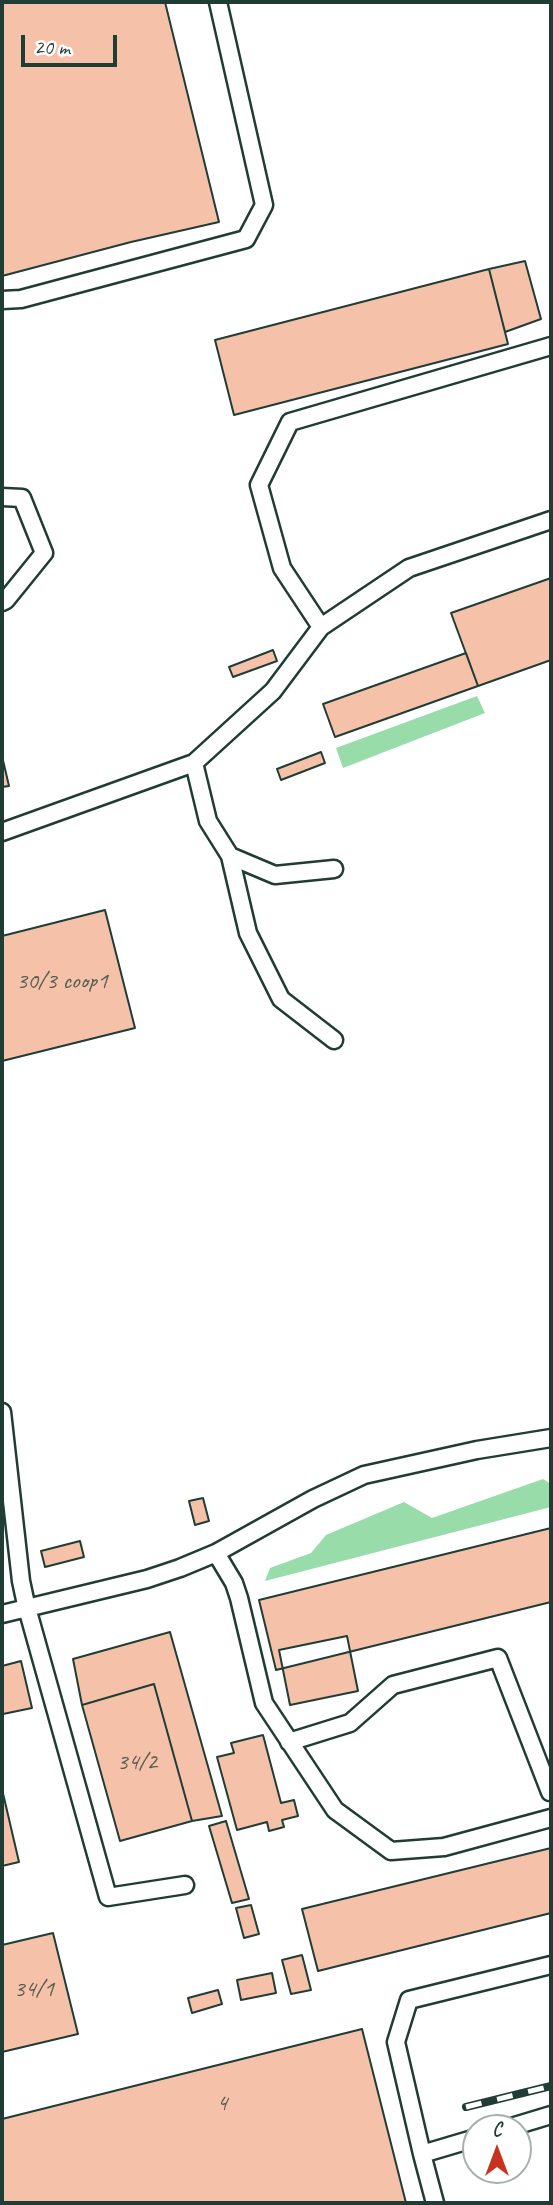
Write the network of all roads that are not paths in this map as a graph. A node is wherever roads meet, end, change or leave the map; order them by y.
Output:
1 (218, 2) edge
2 (2, 300) edge
3 (551, 346) edge
4 (2, 497) edge
5 (551, 520) edge
6 (2, 602) edge
7 (321, 627) junction
8 (194, 763) junction
9 (2, 832) edge
10 (230, 856) junction
11 (334, 869) dead end
12 (334, 1040) dead end
13 (2, 1412) edge
14 (551, 1438) edge
15 (216, 1553) junction
16 (27, 1609) junction
17 (2, 1614) edge
18 (289, 1742) junction
19 (551, 1792) edge
20 (551, 1818) edge
21 (185, 1885) dead end
22 (551, 1965) edge
23 (551, 2115) edge
24 (532, 2121) edge
25 (462, 2142) edge
26 (422, 2154) junction
27 (435, 2203) edge

1 - 2 lane
3 - 7 lane
4 - 6 lane
5 - 7 lane
7 - 8 lane
8 - 9 lane
8 - 10 lane
10 - 11 lane
10 - 12 lane
13 - 16 lane
14 - 15 lane
15 - 16 lane
15 - 18 lane
16 - 17 lane
16 - 21 lane
18 - 19 lane
18 - 20 lane
22 - 26 lane
23 - 24 lane
25 - 26 lane
26 - 27 lane

